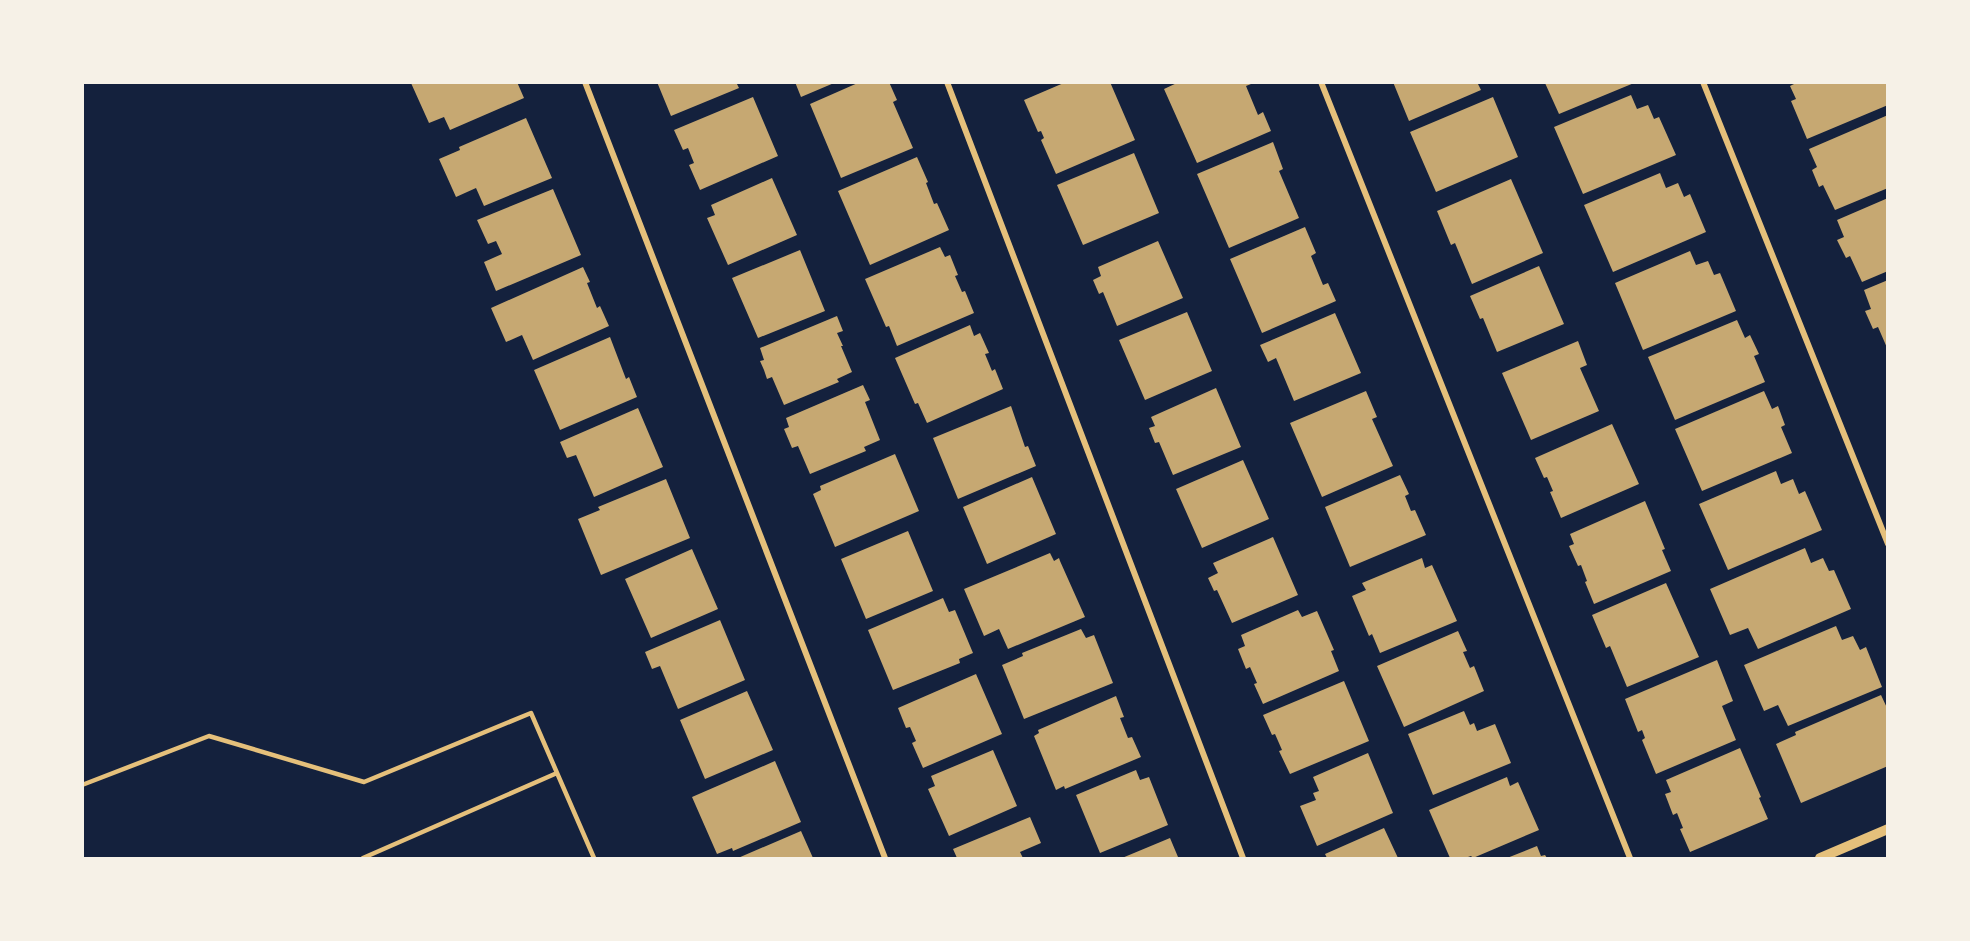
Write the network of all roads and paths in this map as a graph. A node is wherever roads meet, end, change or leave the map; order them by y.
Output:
1 (585, 82) edge
2 (947, 82) edge
3 (1321, 82) edge
4 (1703, 82) edge
5 (1887, 544) edge
6 (557, 773) junction
7 (82, 785) edge
8 (1887, 829) edge
9 (363, 858) edge
10 (594, 858) edge
11 (885, 858) edge
12 (1243, 858) edge
13 (1630, 858) edge
14 (1820, 858) edge

1 - 11 street
2 - 12 street
3 - 13 street
4 - 5 street
6 - 7 lane
6 - 9 lane
6 - 10 lane
8 - 14 street

